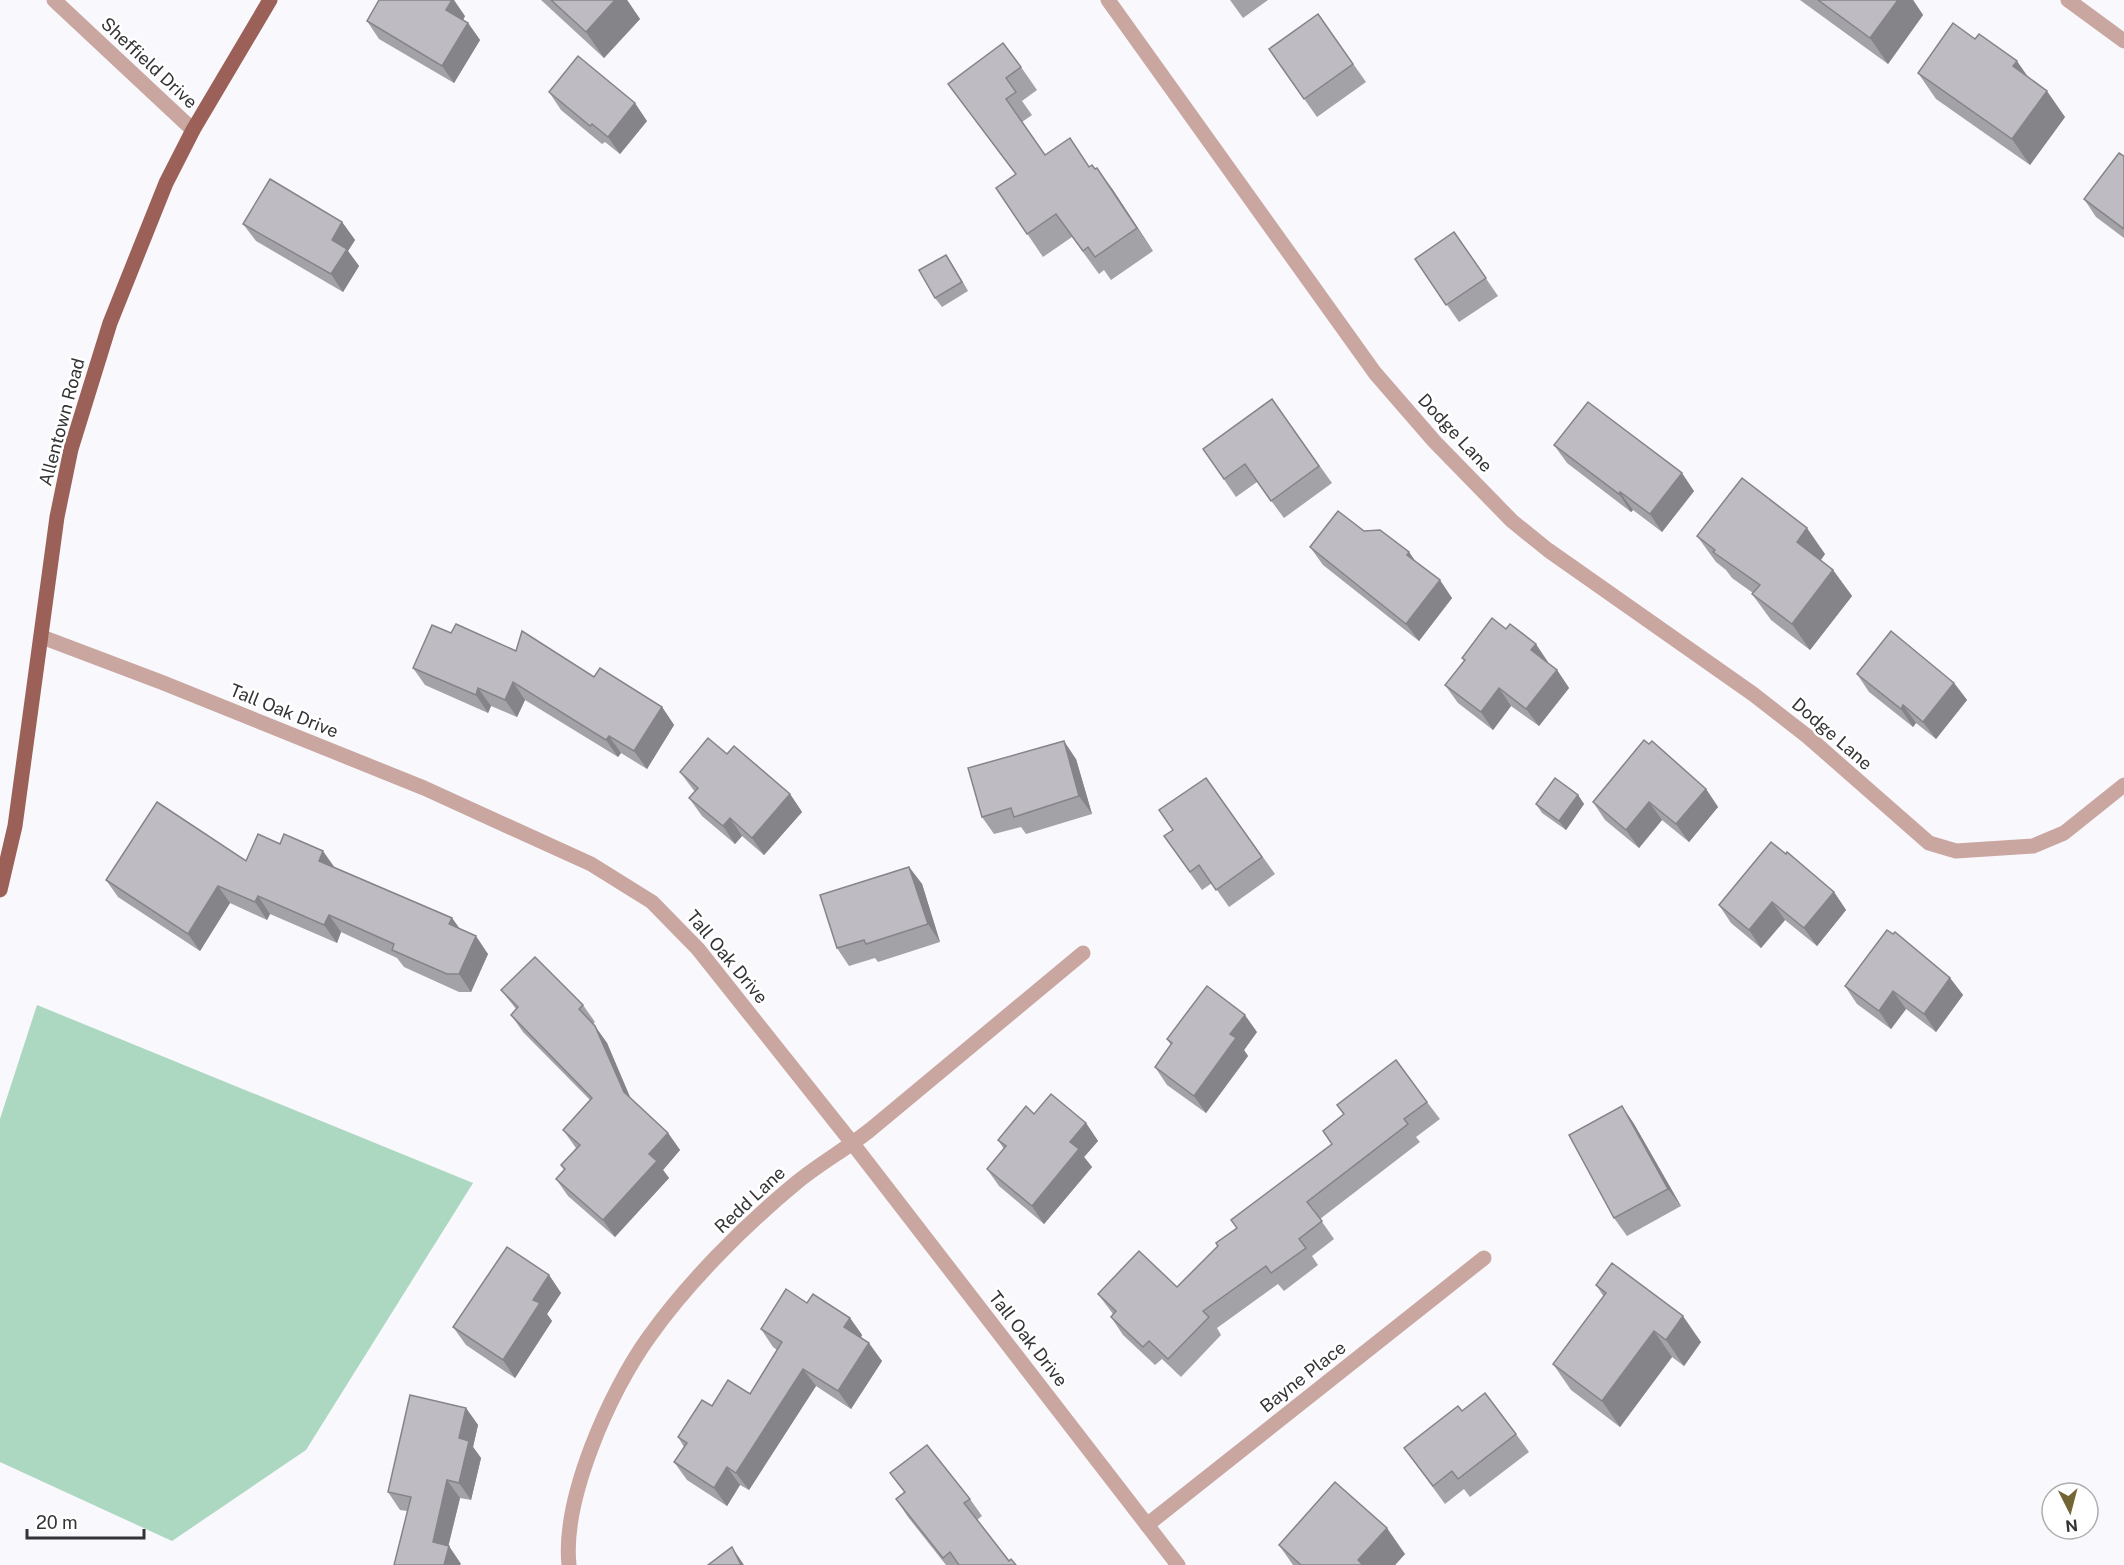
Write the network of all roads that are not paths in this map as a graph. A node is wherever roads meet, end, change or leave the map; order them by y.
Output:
1 (54, 0) edge
2 (270, 0) edge
3 (1108, 0) edge
4 (2068, 0) edge
5 (2124, 41) edge
6 (193, 130) junction
7 (42, 637) junction
8 (2124, 784) edge
9 (0, 890) edge
10 (1083, 953) dead end
11 (853, 1144) junction
12 (1484, 1258) dead end
13 (1147, 1525) junction
14 (569, 1565) edge
15 (1178, 1565) edge

1 - 6 street, Sheffield Drive
2 - 6 main road, Allentown Road
3 - 8 street, Dodge Lane
4 - 5 street
6 - 7 main road, Allentown Road
7 - 9 main road, Allentown Road
7 - 11 street, Tall Oak Drive
10 - 11 street, Redd Lane
11 - 13 street, Tall Oak Drive
11 - 14 street, Redd Lane
12 - 13 street, Bayne Place
13 - 15 street, Tall Oak Drive

